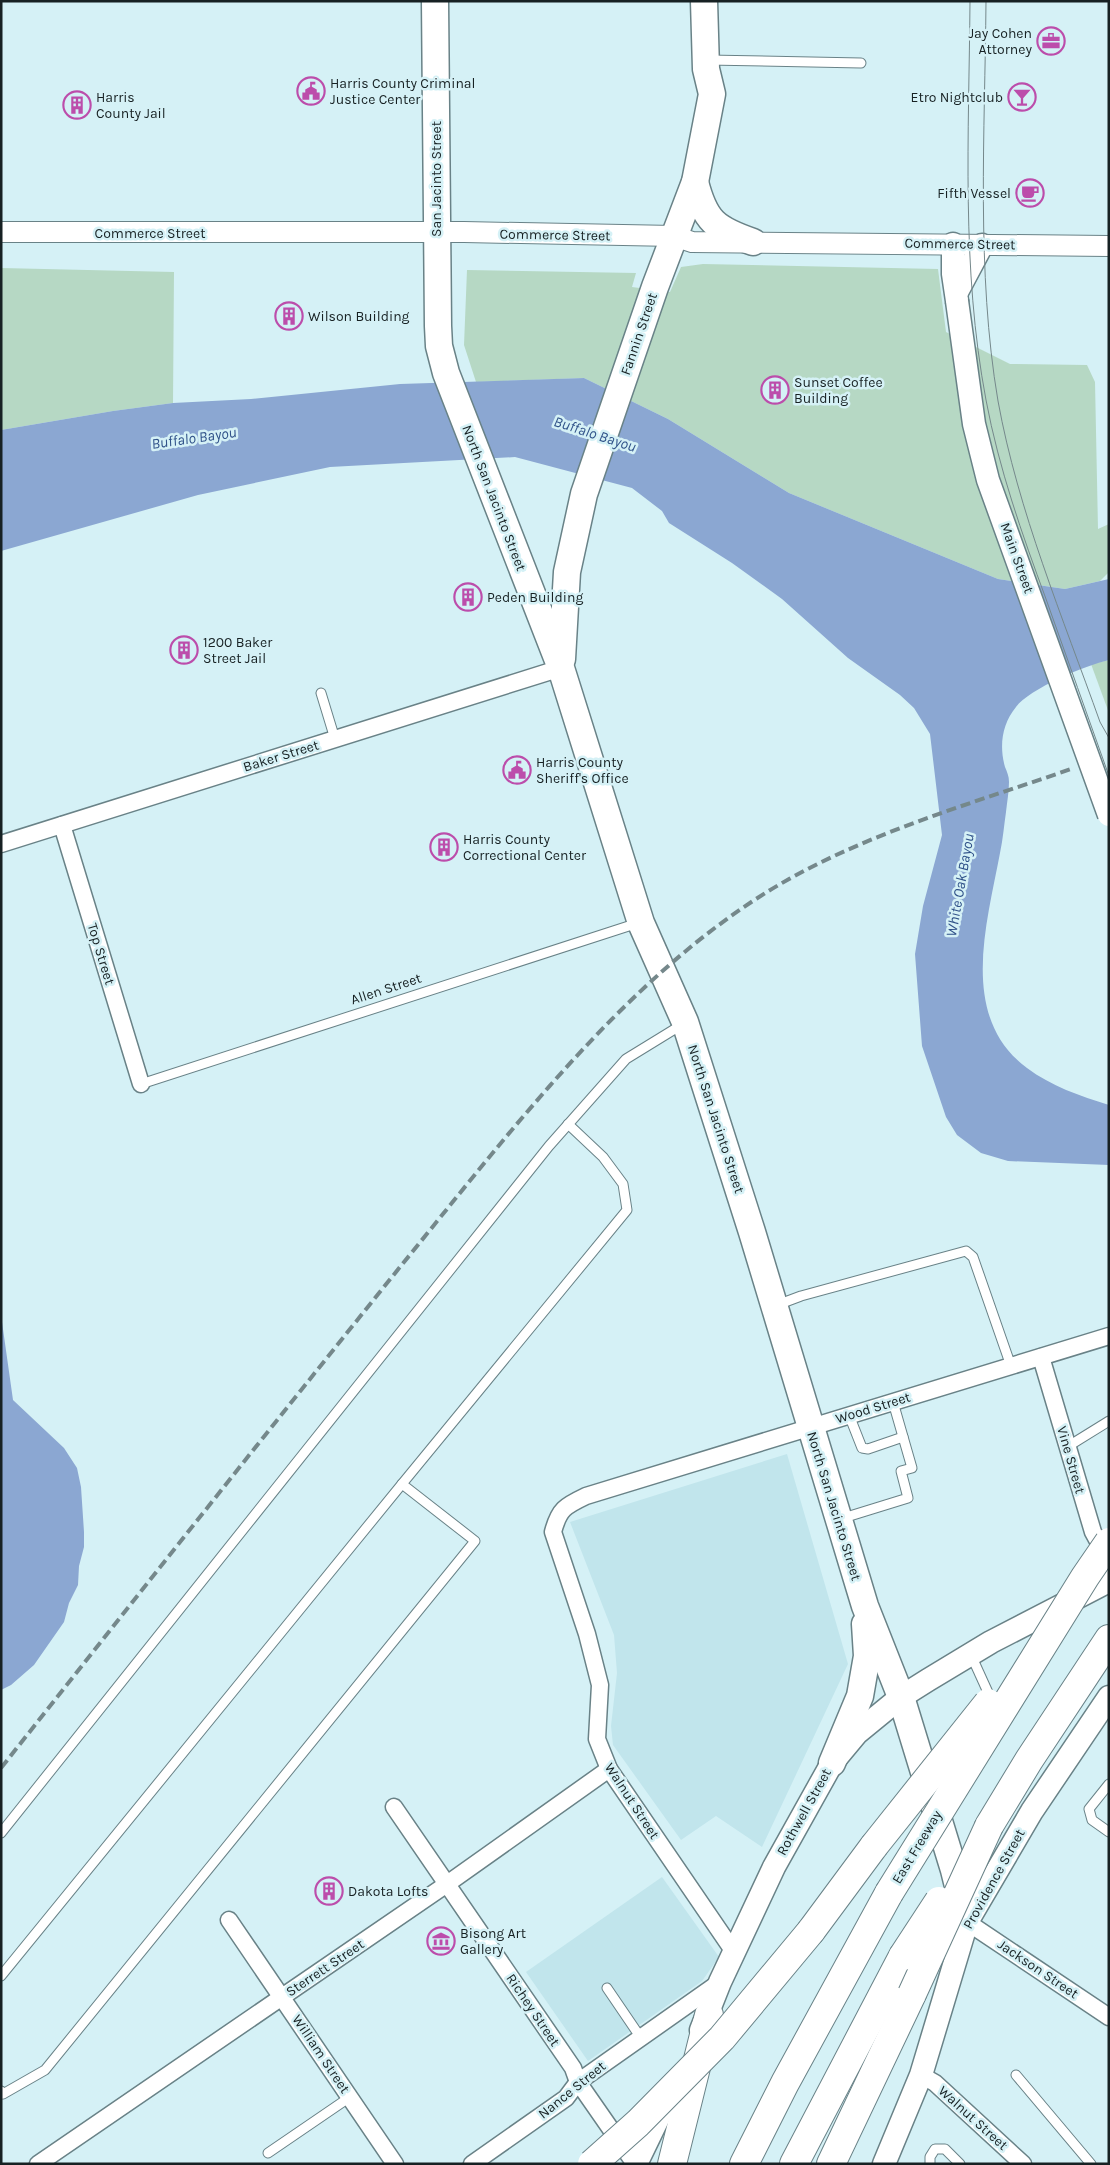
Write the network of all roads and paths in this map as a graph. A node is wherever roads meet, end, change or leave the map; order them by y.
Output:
1 (435, 1) edge
2 (704, 1) edge
3 (706, 60) junction
4 (861, 62) dead end
5 (695, 182) junction
6 (1, 232) edge
7 (436, 233) junction
8 (674, 236) junction
9 (753, 242) junction
10 (953, 244) junction
11 (982, 245) junction
12 (1109, 246) edge
13 (957, 297) junction
14 (438, 326) joint
15 (561, 668) junction
16 (321, 693) dead end
17 (335, 739) junction
18 (1109, 815) edge
19 (62, 825) junction
20 (1, 844) edge
21 (640, 922) junction
22 (686, 1022) junction
23 (140, 1084) joint
24 (568, 1124) junction
25 (774, 1306) junction
26 (1109, 1336) edge
27 (1041, 1357) junction
28 (1011, 1366) junction
29 (893, 1402) junction
30 (849, 1415) junction
31 (1109, 1421) edge
32 (810, 1428) junction
33 (903, 1438) junction
34 (1067, 1447) junction
35 (402, 1484) junction
36 (557, 1517) joint
37 (838, 1520) junction
38 (1109, 1542) edge
39 (1109, 1560) edge
40 (1097, 1579) edge
41 (1109, 1639) edge
42 (872, 1642) junction
43 (971, 1654) junction
44 (901, 1697) junction
45 (1109, 1697) edge
46 (996, 1708) dead end
47 (1109, 1722) edge
48 (1087, 1729) junction
49 (832, 1763) junction
50 (609, 1769) junction
51 (1109, 1784) edge
52 (394, 1807) dead end
53 (989, 1826) junction
54 (1109, 1832) edge
55 (1, 1833) edge
56 (448, 1884) junction
57 (229, 1920) dead end
58 (967, 1922) junction
59 (734, 1952) junction
60 (1, 1976) edge
61 (720, 1982) junction
62 (607, 1988) dead end
63 (282, 1998) junction
64 (709, 2015) junction
65 (1109, 2017) edge
66 (641, 2038) junction
67 (922, 2075) junction
68 (1016, 2075) dead end
69 (578, 2082) junction
70 (1, 2091) edge
71 (350, 2097) junction
72 (268, 2153) dead end
73 (38, 2164) edge
74 (395, 2164) edge
75 (472, 2164) edge
76 (592, 2164) edge
77 (635, 2164) edge
78 (672, 2164) edge
79 (744, 2164) edge
80 (794, 2164) edge
81 (831, 2164) edge
82 (884, 2164) edge
83 (930, 2164) edge
84 (960, 2164) edge
85 (1023, 2164) edge
86 (1091, 2164) edge

1 - 7 main road, San Jacinto Street
2 - 3 main road, Fannin Street
3 - 4 lane
3 - 5 main road, Fannin Street
5 - 8 main road, Fannin Street
5 - 9 main road
6 - 7 street, Commerce Street
7 - 8 street, Commerce Street
7 - 14 main road, San Jacinto Street
8 - 9 street, Commerce Street
8 - 15 main road, Fannin Street
9 - 10 street, Commerce Street
10 - 11 street, Commerce Street
10 - 13 main road, Main Street
11 - 12 street, Commerce Street
11 - 13 main road
13 - 18 main road, Main Street, bridge
14 - 15 main road, North San Jacinto Street
15 - 17 street, Baker Street
15 - 21 main road, North San Jacinto Street
16 - 17 lane
17 - 19 street, Baker Street
19 - 20 street, Baker Street
19 - 23 street, Top Street
21 - 22 main road, North San Jacinto Street
21 - 23 lane, Allen Street
22 - 24 lane
22 - 25 main road, North San Jacinto Street
24 - 35 lane
24 - 55 lane
25 - 28 lane
25 - 32 main road, North San Jacinto Street
26 - 27 street, Wood Street
27 - 28 street, Wood Street
27 - 34 street, Vine Street
28 - 29 street, Wood Street
29 - 30 street, Wood Street
29 - 33 lane
30 - 32 street, Wood Street
30 - 33 lane
31 - 34 lane
32 - 36 street, Wood Street
32 - 37 main road, North San Jacinto Street
33 - 37 lane
34 - 39 street, Vine Street
35 - 60 lane
35 - 70 lane
36 - 50 street, Walnut Street
37 - 42 main road, North San Jacinto Street
38 - 40 highway, East Freeway, bridge
40 - 43 main road, Rothwell Street
40 - 76 highway, bridge
40 - 79 highway, East Freeway, bridge
41 - 53 highway
42 - 44 main road
42 - 49 main road, North San Jacinto Street
43 - 44 main road, Rothwell Street
43 - 46 lane
44 - 49 main road, Rothwell Street
44 - 58 main road
45 - 48 main road, Providence Street
47 - 48 main road
48 - 58 main road, Providence Street
49 - 59 main road, Rothwell Street
50 - 56 street, Sterrett Street
50 - 59 street, Walnut Street
51 - 54 lane
52 - 56 street, Richey Street
53 - 80 highway, bridge
53 - 81 highway, bridge
56 - 63 street, Sterrett Street
56 - 69 street, Richey Street
57 - 63 street, William Street
58 - 65 street, Jackson Street
58 - 67 main road, Providence Street
59 - 61 main road, Rothwell Street
61 - 64 main road, Rothwell Street
61 - 66 street, Nance Street
62 - 66 lane
63 - 71 street, William Street
63 - 73 street, Sterrett Street
64 - 77 main road, Rothwell Street
64 - 78 highway
66 - 69 street, Nance Street
67 - 82 main road, Providence Street
67 - 85 street, Walnut Street
68 - 86 lane
69 - 75 street, Nance Street
69 - 77 street, Richey Street
71 - 72 lane
71 - 74 street, William Street
83 - 84 lane

